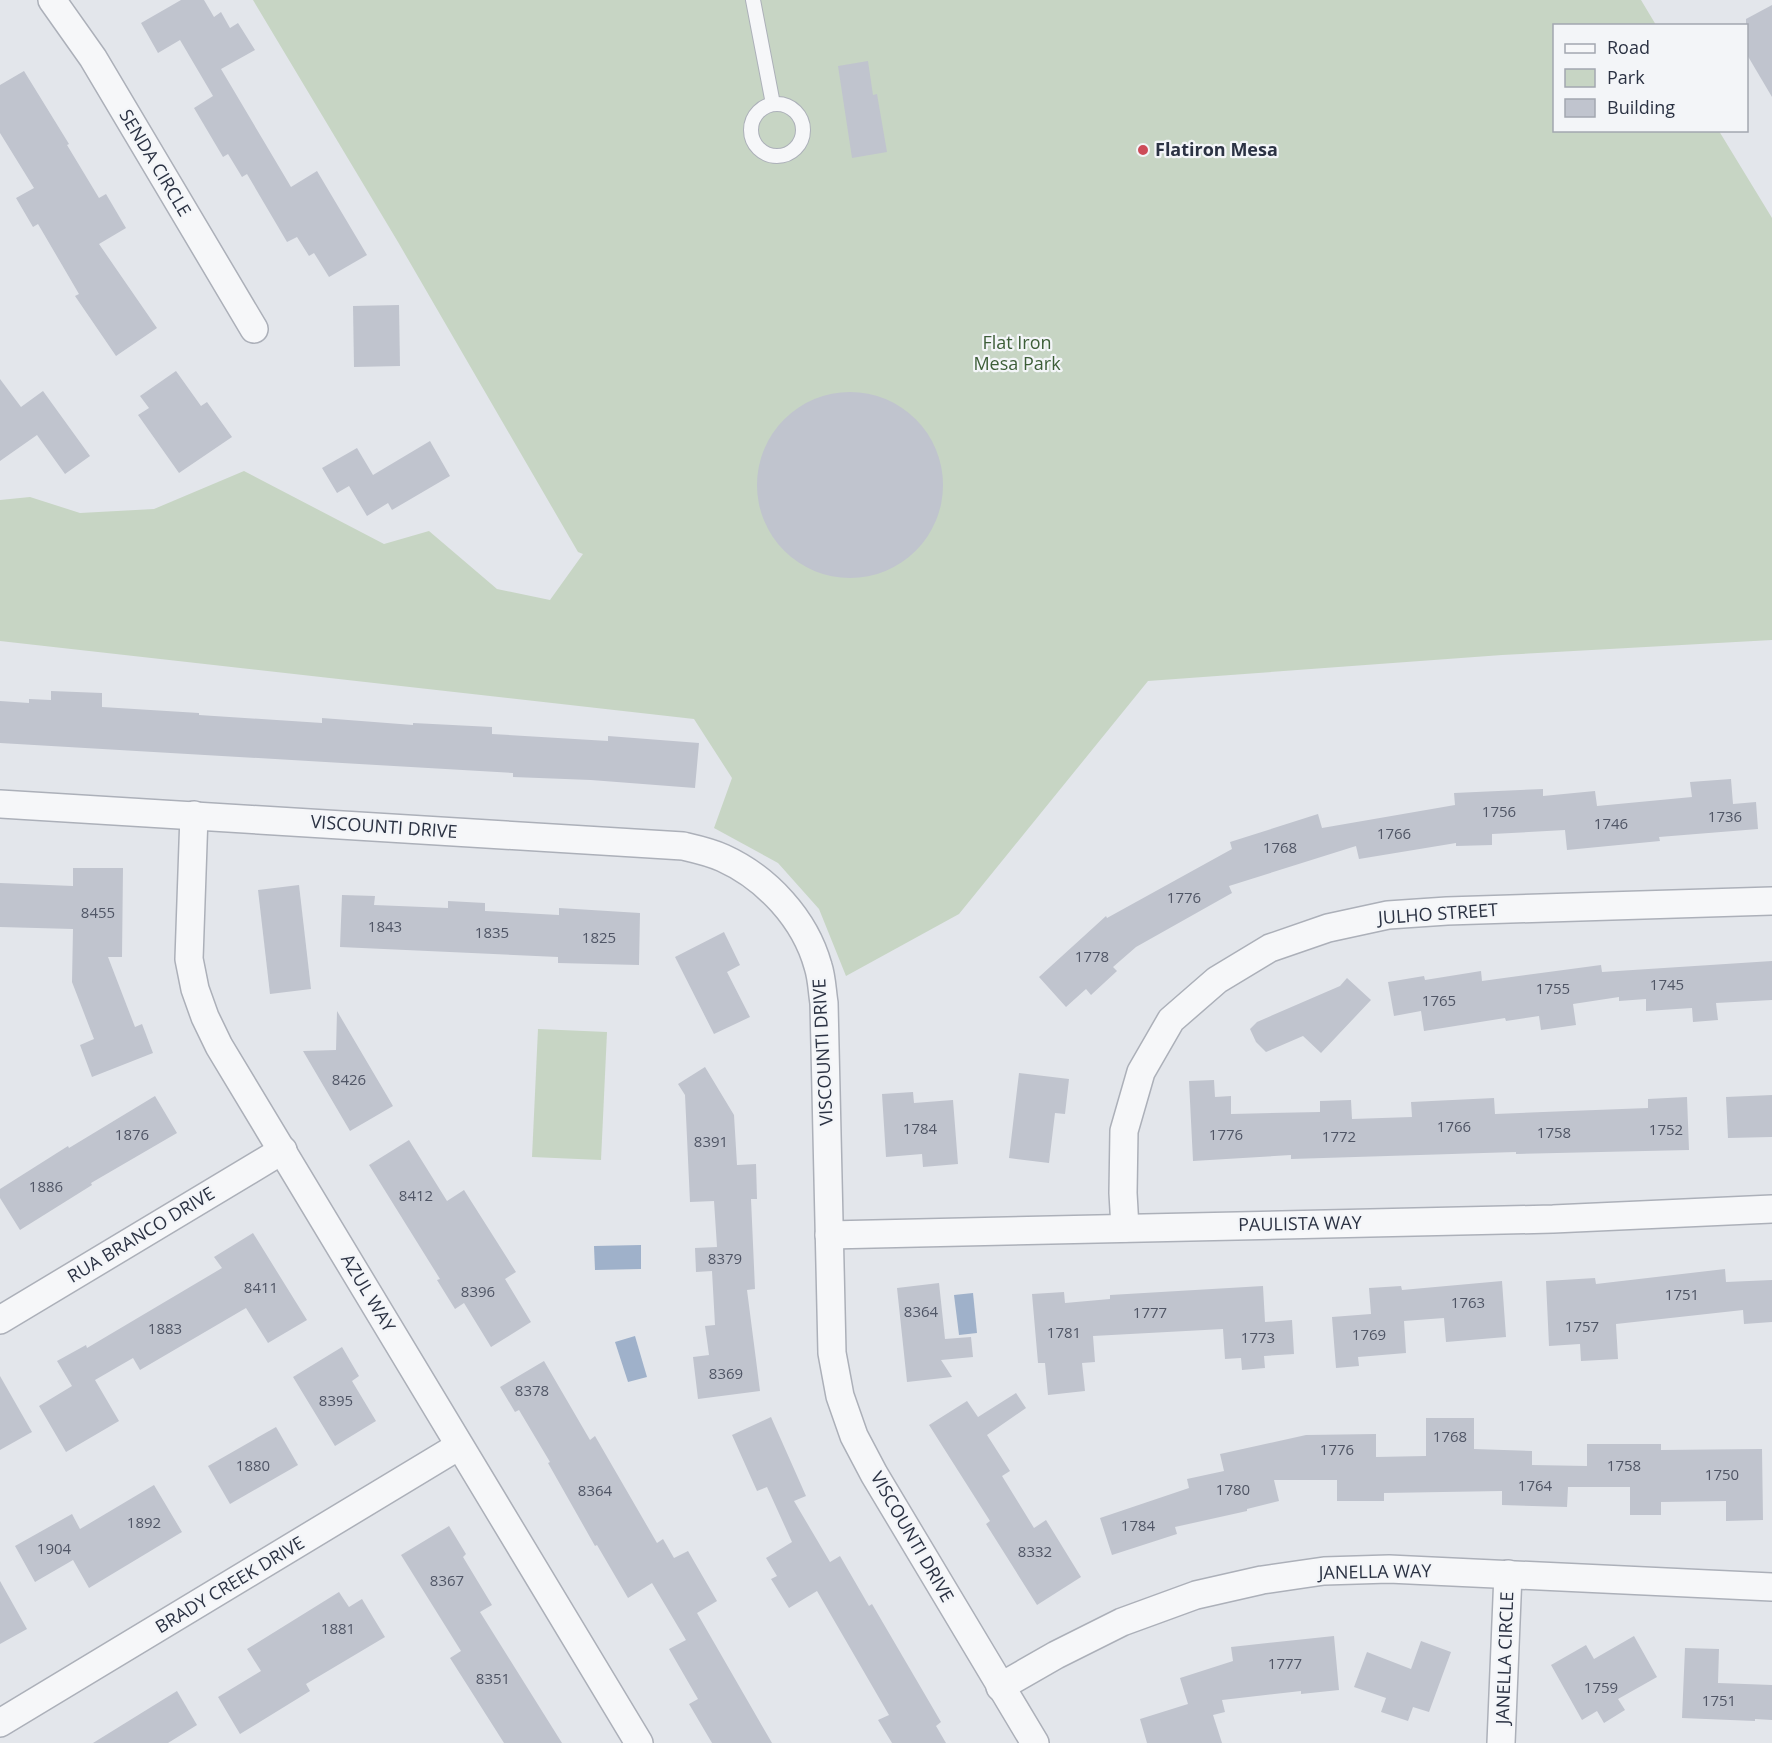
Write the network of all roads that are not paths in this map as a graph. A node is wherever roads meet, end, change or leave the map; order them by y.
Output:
1 (52, 0) edge
2 (753, 0) edge
3 (773, 104) dead end
4 (254, 329) dead end
5 (0, 804) edge
6 (194, 814) junction
7 (1772, 901) edge
8 (283, 1150) junction
9 (1772, 1209) edge
10 (1125, 1228) junction
11 (829, 1235) junction
12 (0, 1320) edge
13 (459, 1446) junction
14 (1508, 1574) junction
15 (1772, 1587) edge
16 (1000, 1687) junction
17 (0, 1723) edge
18 (639, 1743) edge
19 (1035, 1743) edge
20 (1501, 1743) edge

1 - 4 street, SENDA CIRCLE
2 - 3 lane
5 - 6 street, VISCOUNTI DRIVE
6 - 8 street, AZUL WAY
6 - 11 street, VISCOUNTI DRIVE
7 - 10 street, JULHO STREET
8 - 12 street, RUA BRANCO DRIVE
8 - 13 street, AZUL WAY
9 - 10 street, PAULISTA WAY
10 - 11 street, PAULISTA WAY
11 - 16 street, VISCOUNTI DRIVE
13 - 17 street, BRADY CREEK DRIVE
13 - 18 street, AZUL WAY
14 - 15 street, JANELLA WAY
14 - 16 street, JANELLA WAY
14 - 20 street, JANELLA CIRCLE
16 - 19 street, VISCOUNTI DRIVE

